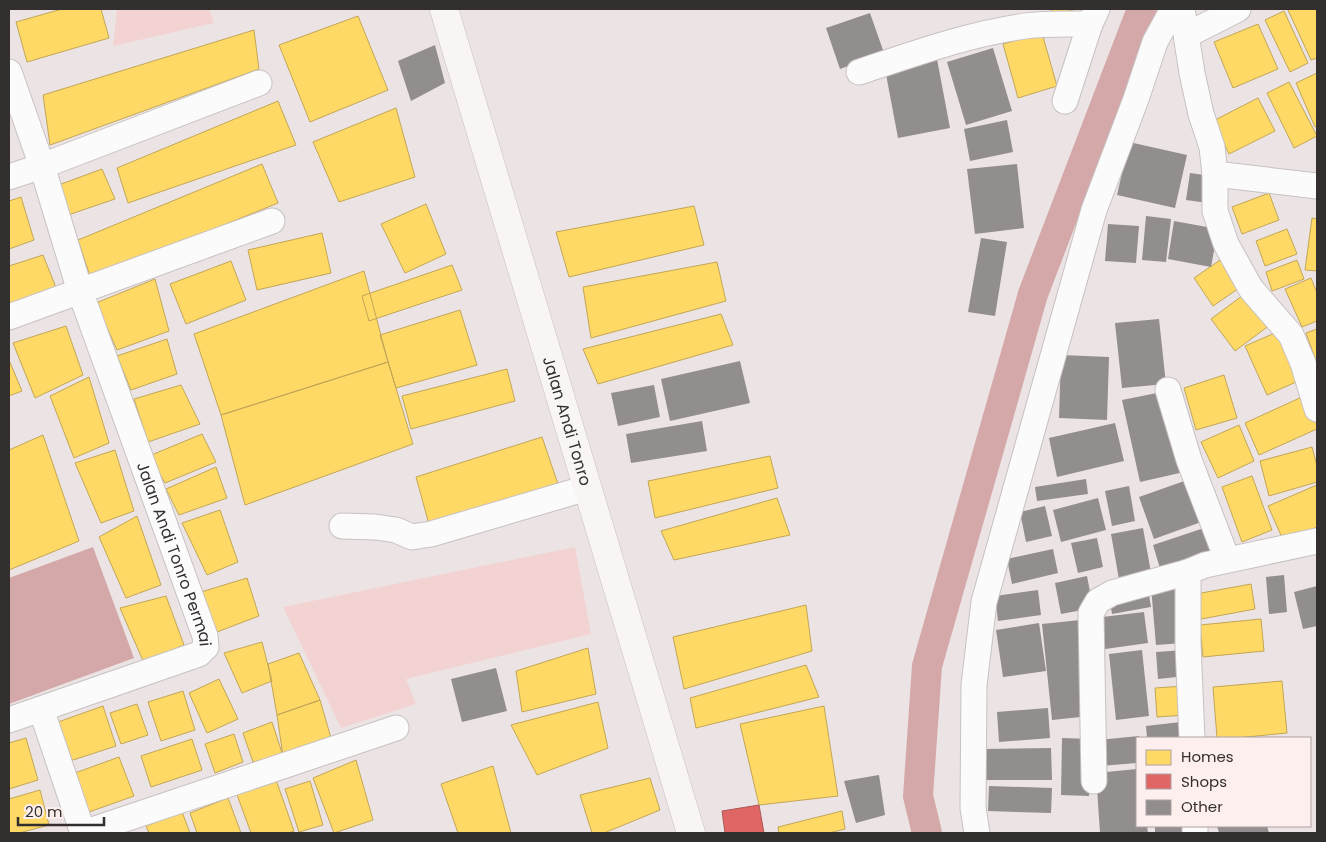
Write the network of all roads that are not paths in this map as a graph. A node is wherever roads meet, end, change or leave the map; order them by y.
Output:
1 (444, 9) edge
2 (1173, 9) edge
3 (1182, 9) edge
4 (1238, 9) edge
5 (1093, 16) edge
6 (1187, 35) junction
7 (9, 72) edge
8 (859, 72) dead end
9 (259, 83) dead end
10 (1064, 101) dead end
11 (42, 166) junction
12 (1215, 174) junction
13 (9, 177) edge
14 (1317, 186) edge
15 (272, 221) dead end
16 (80, 291) junction
17 (9, 317) edge
18 (1168, 390) dead end
19 (1317, 409) edge
20 (587, 488) junction
21 (342, 526) dead end
22 (1317, 541) edge
23 (1227, 559) junction
24 (1188, 572) junction
25 (41, 709) junction
26 (9, 720) edge
27 (396, 728) dead end
28 (1192, 737) edge
29 (1094, 781) dead end
30 (689, 833) edge
31 (976, 833) edge

1 - 20 street, Jalan Andi Tonro
2 - 31 street
3 - 6 street
4 - 6 street
5 - 8 street
5 - 10 street
6 - 12 street
7 - 11 street
9 - 11 street
11 - 13 street
11 - 16 street
12 - 14 street
12 - 19 street
15 - 16 street
16 - 17 street
16 - 25 street, Jalan Andi Tonro Permai
18 - 23 street
20 - 21 street
20 - 30 street, Jalan Andi Tonro
22 - 23 street
23 - 24 street
24 - 28 street
24 - 29 street
25 - 26 street, Jalan Andi Tonro Permai
25 - 27 street

